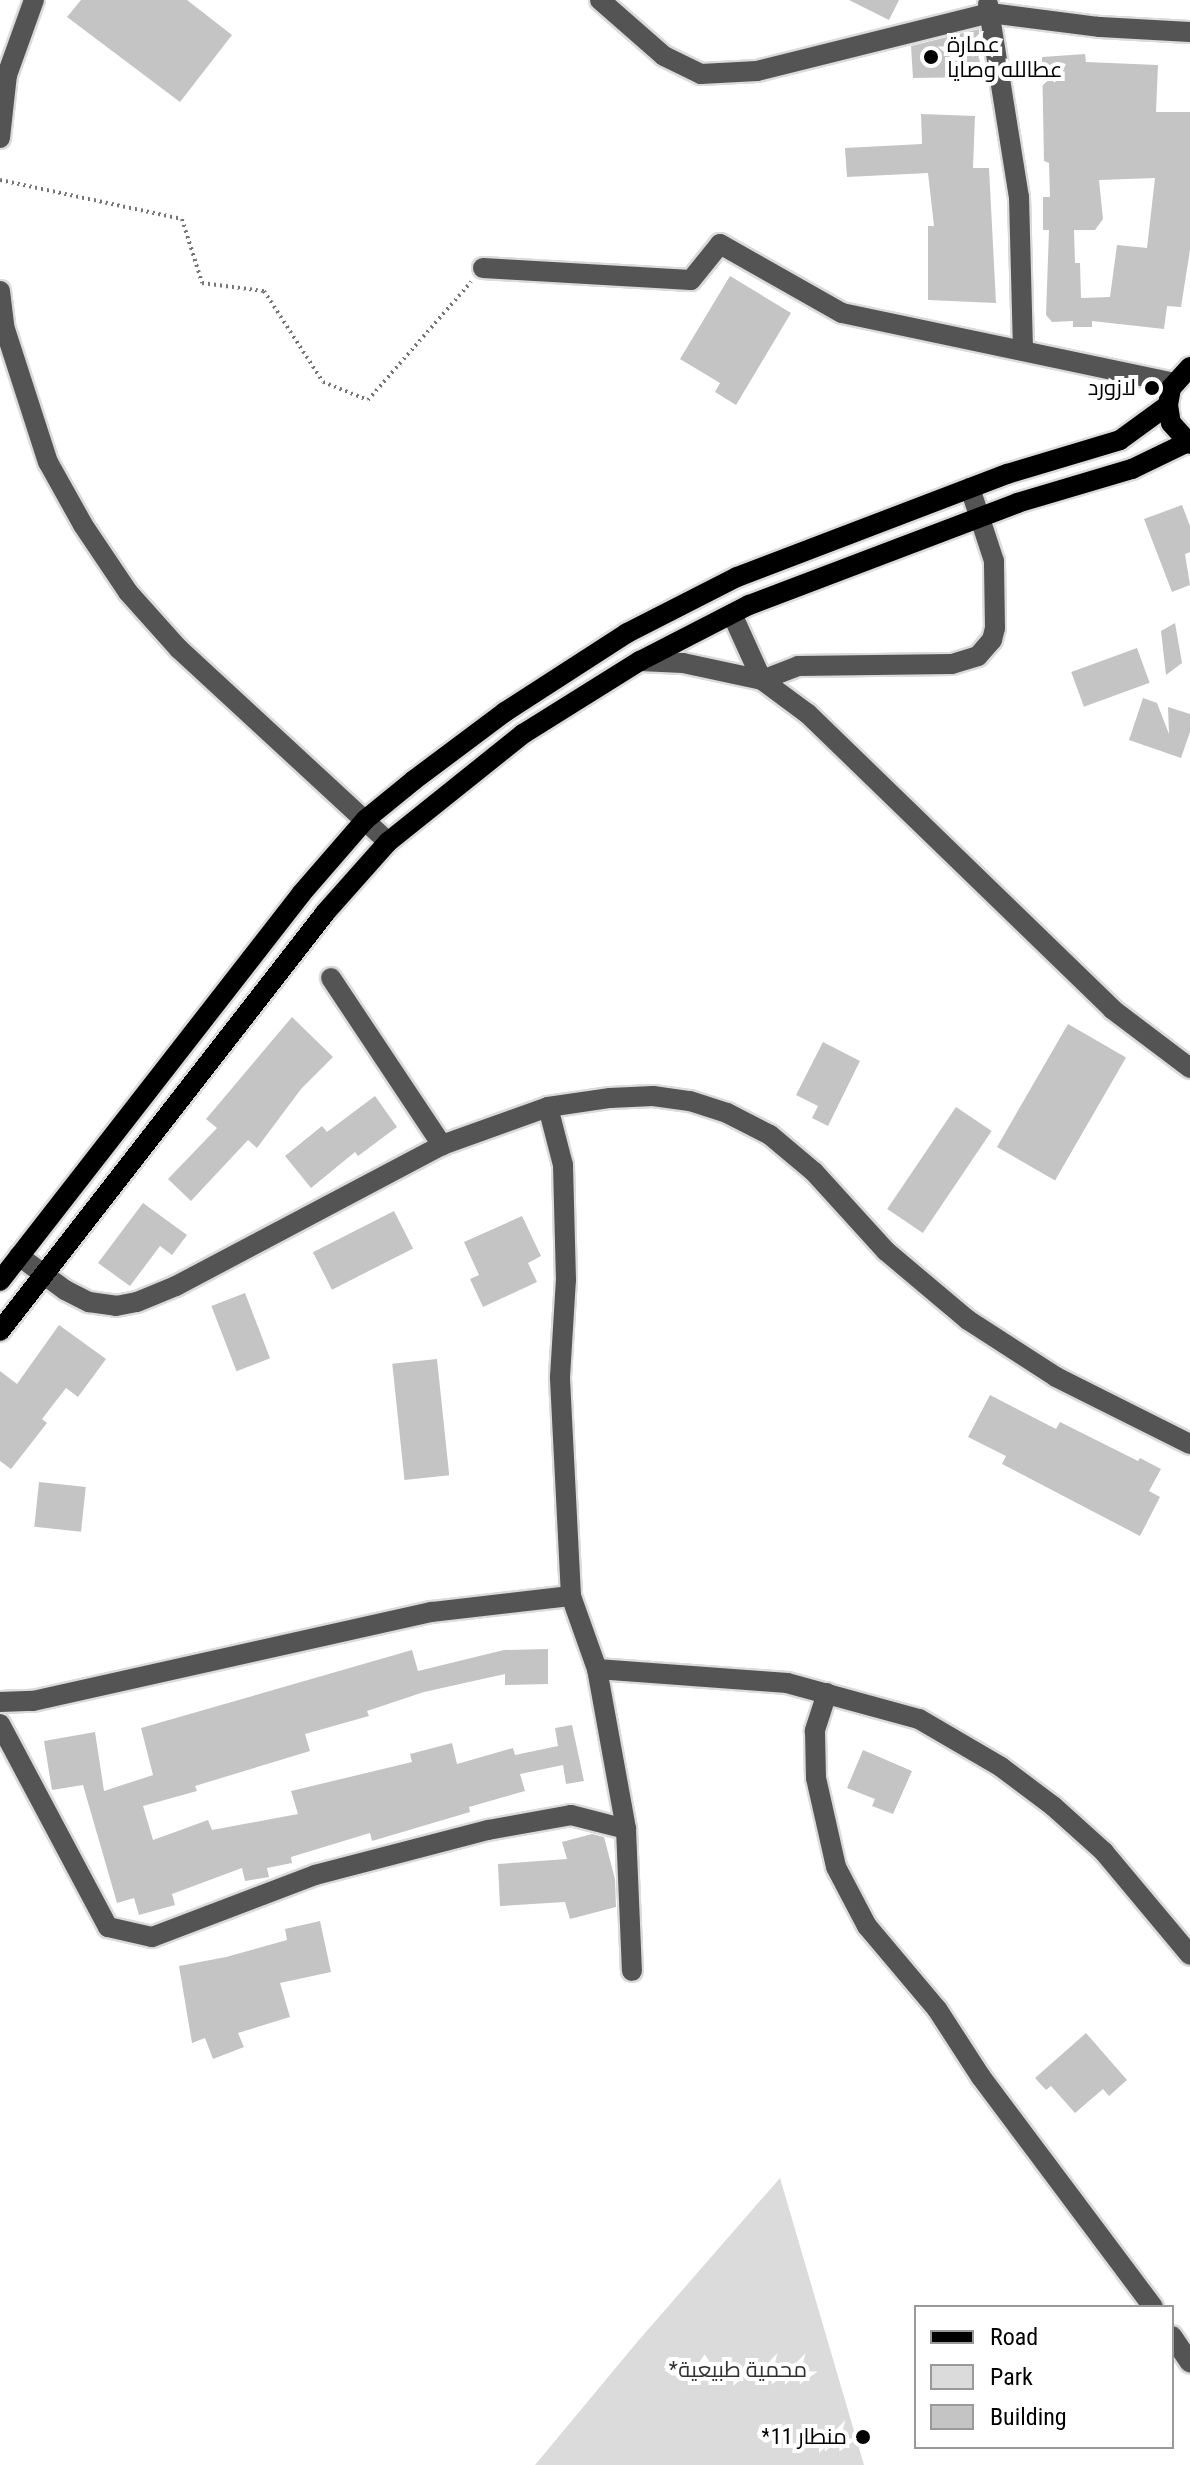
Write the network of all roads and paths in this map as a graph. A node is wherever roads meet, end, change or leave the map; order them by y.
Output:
1 (34, 0) edge
2 (600, 0) edge
3 (989, 7) edge
4 (1190, 32) edge
5 (4, 74) edge
6 (0, 138) edge
7 (0, 180) edge
8 (483, 268) joint
9 (0, 291) edge
10 (1023, 351) junction
11 (1190, 367) edge
12 (1174, 383) junction
13 (1168, 405) junction
14 (1189, 443) edge
15 (970, 488) junction
16 (980, 517) junction
17 (732, 614) junction
18 (640, 661) junction
19 (762, 680) junction
20 (365, 820) junction
21 (388, 842) junction
22 (331, 978) dead end
23 (1190, 1068) edge
24 (548, 1107) junction
25 (442, 1145) junction
26 (19, 1256) junction
27 (44, 1274) junction
28 (0, 1281) edge
29 (0, 1331) edge
30 (1190, 1444) edge
31 (571, 1596) junction
32 (597, 1669) junction
33 (827, 1693) junction
34 (0, 1702) edge
35 (0, 1724) edge
36 (626, 1829) junction
37 (1190, 1955) edge
38 (632, 1971) dead end
39 (1152, 2305) edge
40 (1174, 2339) edge
41 (1190, 2363) edge

1 - 5 street
2 - 3 street
3 - 4 street
3 - 10 street
5 - 6 street
7 - 8 path
8 - 10 street
9 - 20 street
10 - 12 street
11 - 12 main road
12 - 13 main road
13 - 14 main road
13 - 15 main road
14 - 16 main road
15 - 16 street
15 - 20 main road
16 - 17 main road
16 - 19 street
17 - 18 main road
17 - 19 street
18 - 19 street
18 - 21 main road
19 - 23 street
20 - 21 street
20 - 26 main road
21 - 27 main road
22 - 25 street
24 - 25 street
24 - 30 street
24 - 31 street
25 - 27 street
26 - 27 street
26 - 28 main road
27 - 29 main road
31 - 32 street
31 - 34 street
32 - 33 street
32 - 36 street
33 - 37 street
33 - 39 street
35 - 36 street
36 - 38 street
40 - 41 street

